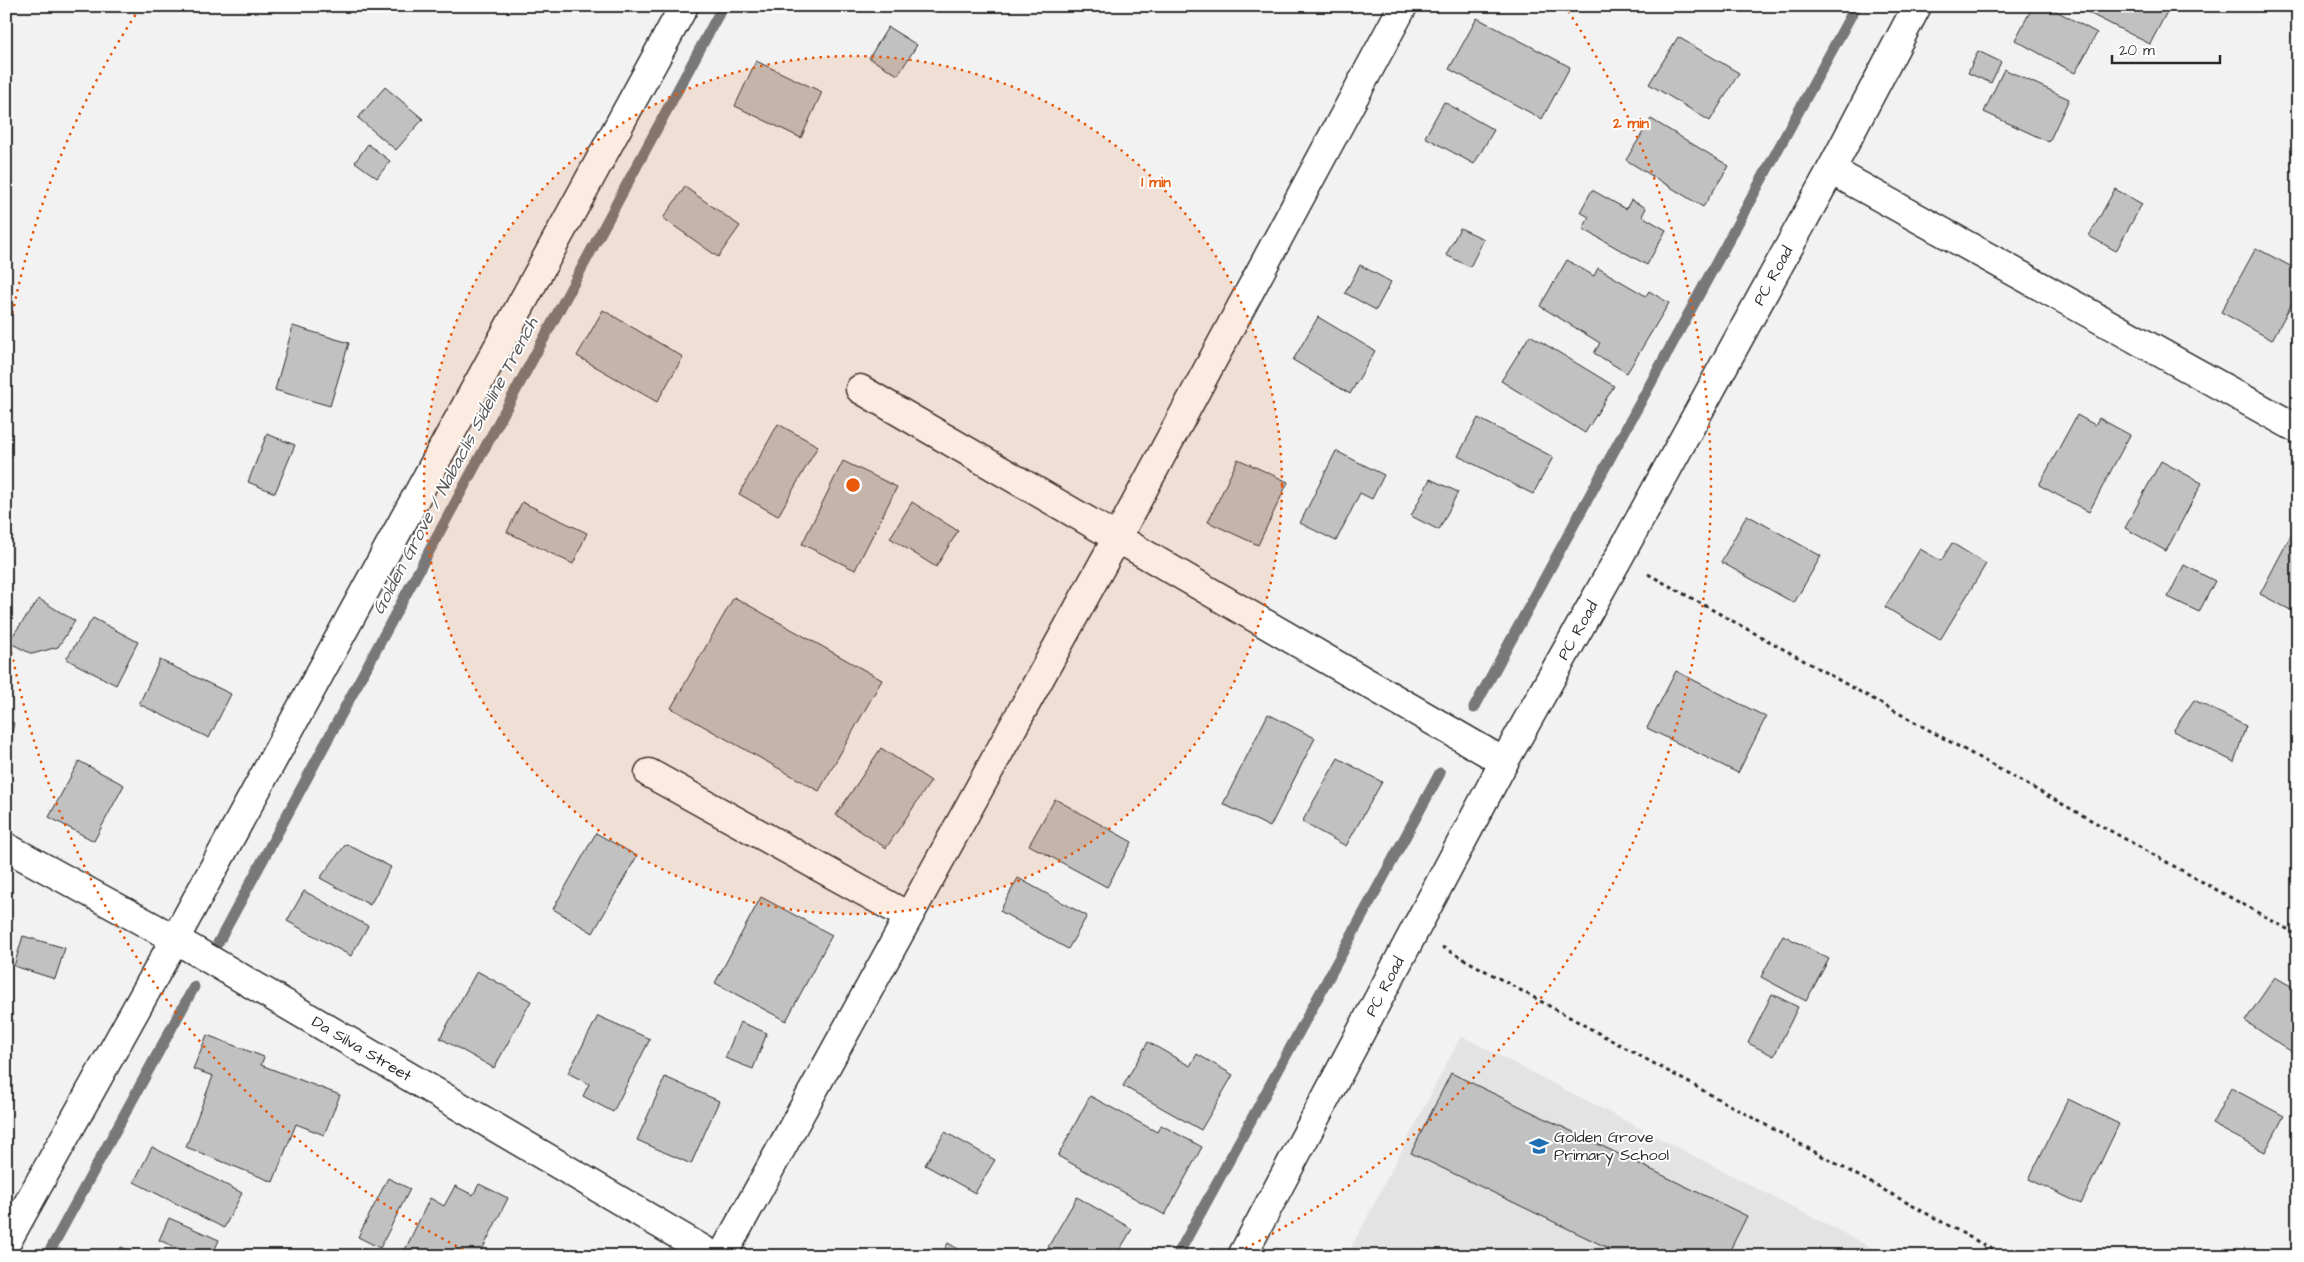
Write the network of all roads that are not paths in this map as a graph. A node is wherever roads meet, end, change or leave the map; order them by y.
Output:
1 (684, 6) edge
2 (1403, 6) edge
3 (1917, 6) edge
4 (1831, 170) junction
5 (860, 388) dead end
6 (2298, 429) edge
7 (1117, 538) junction
8 (1504, 762) junction
9 (649, 773) dead end
10 (6, 846) edge
11 (908, 916) junction
12 (175, 938) junction
13 (6, 1243) edge
14 (714, 1256) edge
15 (722, 1256) edge
16 (1242, 1256) edge

1 - 12 street
2 - 7 street
3 - 4 street, PC Road
4 - 6 street
4 - 8 street, PC Road
5 - 7 street
7 - 8 street
7 - 11 street
8 - 16 street, PC Road
9 - 11 street
10 - 12 street, Da Silva Street
11 - 15 street
12 - 13 street
12 - 14 street, Da Silva Street

